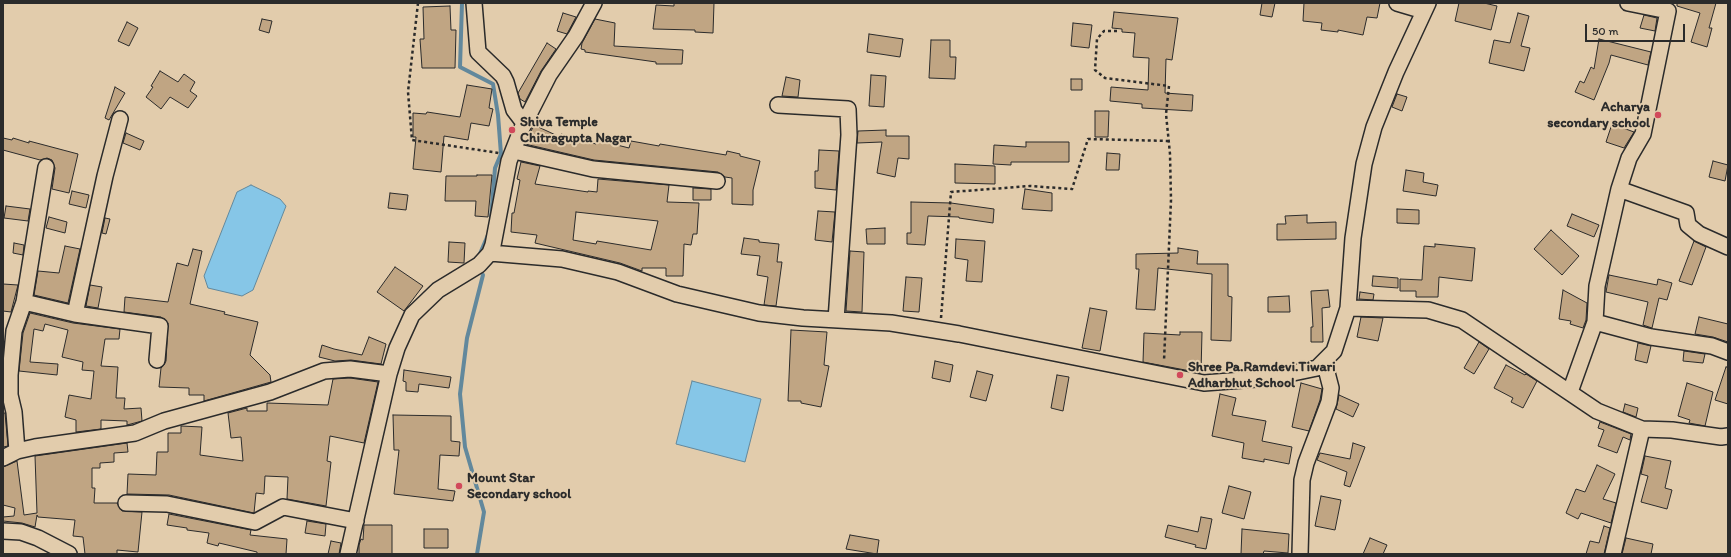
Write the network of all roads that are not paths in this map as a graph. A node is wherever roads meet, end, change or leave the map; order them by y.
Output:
1 (474, 3) edge
2 (594, 3) edge
3 (1397, 3) edge
4 (1628, 3) edge
5 (1426, 7) edge
6 (778, 105) dead end
7 (120, 119) dead end
8 (524, 123) junction
9 (514, 151) junction
10 (46, 167) dead end
11 (717, 181) dead end
12 (1620, 189) junction
13 (1728, 246) edge
14 (490, 253) junction
15 (24, 302) junction
16 (1348, 308) junction
17 (75, 314) junction
18 (836, 320) junction
19 (1595, 322) junction
20 (9, 329) edge
21 (1728, 352) edge
22 (157, 360) dead end
23 (1324, 361) junction
24 (389, 374) junction
25 (1570, 392) junction
26 (1642, 429) junction
27 (1728, 436) edge
28 (17, 451) junction
29 (3, 458) edge
30 (126, 503) dead end
31 (356, 521) junction
32 (3, 531) edge
33 (69, 554) edge
34 (348, 554) edge
35 (1300, 554) edge
36 (1613, 554) edge

1 - 8 street
2 - 8 street
3 - 5 street
4 - 12 street
5 - 16 street
6 - 18 street
7 - 17 street
8 - 9 street
9 - 11 street
9 - 14 street
10 - 15 street
12 - 13 street
12 - 19 street
14 - 18 street
14 - 24 street
15 - 17 street
15 - 20 street
16 - 23 street
16 - 25 street
17 - 22 street
18 - 23 street
19 - 21 street
19 - 25 street
20 - 28 street
23 - 35 street
24 - 28 street
24 - 31 street
25 - 26 street
26 - 27 street
26 - 36 street
28 - 29 street
30 - 31 street
31 - 34 street
32 - 33 street

